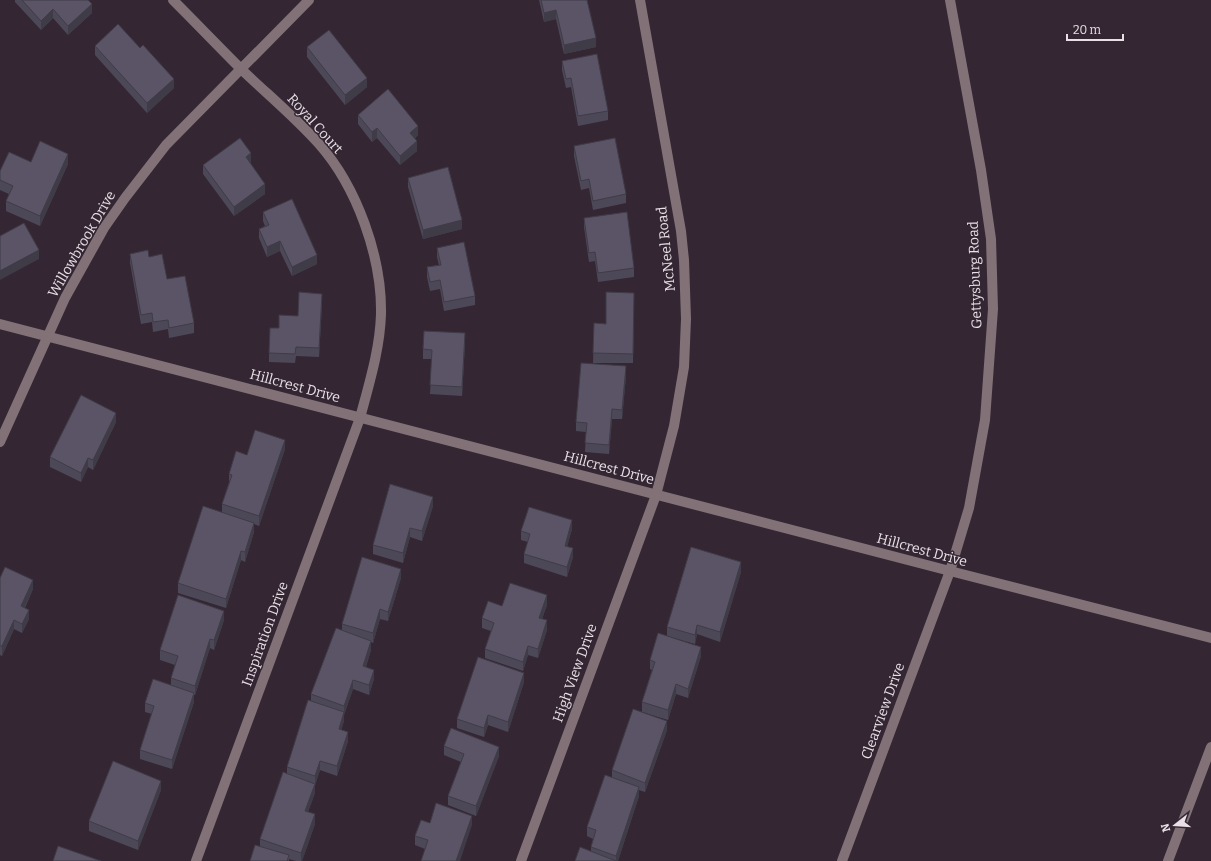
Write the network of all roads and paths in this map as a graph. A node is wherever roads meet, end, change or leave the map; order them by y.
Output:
1 (173, 0) edge
2 (309, 0) edge
3 (640, 0) edge
4 (950, 0) edge
5 (241, 68) junction
6 (0, 324) edge
7 (48, 336) junction
8 (360, 418) junction
9 (0, 442) edge
10 (656, 495) junction
11 (950, 571) junction
12 (1211, 638) edge
13 (1211, 748) edge
14 (196, 861) edge
15 (521, 861) edge
16 (842, 861) edge
17 (1168, 861) edge

1 - 5 street, Royal Court
2 - 5 street, Willowbrook Drive
3 - 10 street, McNeel Road
4 - 11 street, Gettysburg Road
5 - 7 street, Willowbrook Drive
5 - 8 street, Royal Court
6 - 7 street, Hillcrest Drive
7 - 8 street, Hillcrest Drive
7 - 9 street, Willowbrook Drive
8 - 10 street, Hillcrest Drive
8 - 14 street, Inspiration Drive
10 - 11 street, Hillcrest Drive
10 - 15 street, High View Drive
11 - 12 street, Hillcrest Drive
11 - 16 street, Clearview Drive
13 - 17 street

